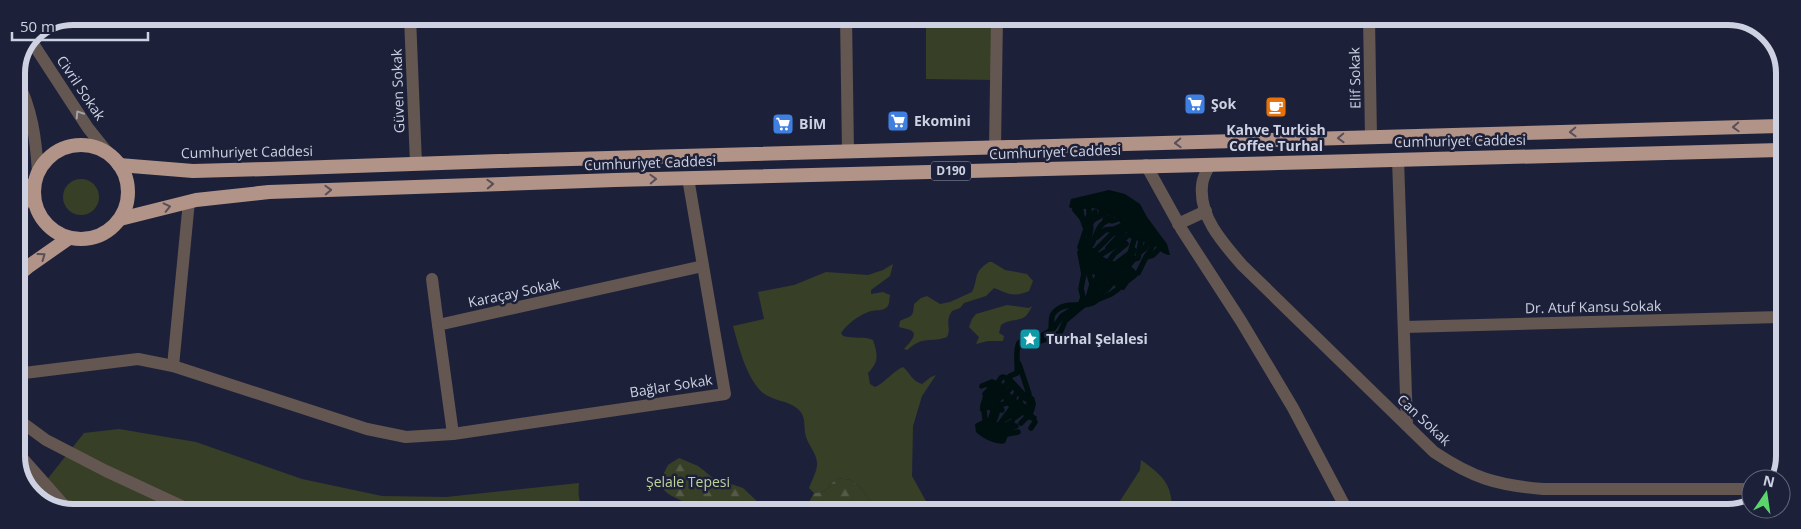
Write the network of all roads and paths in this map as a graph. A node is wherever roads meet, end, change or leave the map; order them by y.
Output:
1 (410, 25) edge
2 (846, 25) edge
3 (997, 25) edge
4 (1369, 25) edge
5 (34, 45) edge
6 (25, 96) edge
7 (1776, 126) edge
8 (1371, 138) junction
9 (1207, 142) junction
10 (1144, 144) junction
11 (995, 148) junction
12 (1776, 150) edge
13 (848, 152) junction
14 (108, 153) junction
15 (1398, 159) junction
16 (416, 164) junction
17 (1210, 164) junction
18 (119, 165) junction
19 (1146, 166) junction
20 (36, 176) junction
21 (688, 178) junction
22 (25, 199) edge
23 (189, 201) junction
24 (1206, 212) junction
25 (120, 219) junction
26 (1178, 224) junction
27 (69, 238) junction
28 (703, 266) junction
29 (25, 269) edge
30 (432, 279) dead end
31 (1776, 317) edge
32 (438, 324) junction
33 (1404, 327) junction
34 (173, 366) junction
35 (25, 373) edge
36 (25, 425) edge
37 (1407, 425) junction
38 (452, 434) junction
39 (26, 462) edge
40 (1741, 489) edge
41 (61, 502) edge
42 (177, 504) edge
43 (1344, 504) edge

1 - 16 street, Güven Sokak
2 - 13 street
3 - 11 street
4 - 8 street, Elif Sokak
14 -> 5 street, Civril Sokak
6 - 20 street
7 -> 8 highway, Cumhuriyet Caddesi / D190
8 -> 9 highway, Cumhuriyet Caddesi / D190
9 -> 10 highway, Cumhuriyet Caddesi / D190
9 - 17 highway
10 - 11 highway, Cumhuriyet Caddesi / D190
10 - 19 highway
11 - 13 highway, Cumhuriyet Caddesi / D190
12 - 15 highway, Cumhuriyet Caddesi / D190
13 - 16 highway, Cumhuriyet Caddesi / D190
14 - 18 highway
14 - 20 highway
15 - 17 highway, Cumhuriyet Caddesi / D190
15 - 33 street
16 - 18 highway, Cumhuriyet Caddesi / D190
17 - 19 highway, Cumhuriyet Caddesi / D190
17 - 24 street, Can Sokak
18 - 25 highway
19 - 21 highway, Cumhuriyet Caddesi / D190
19 - 26 street
20 - 22 highway
20 - 27 highway, Cumhuriyet Caddesi
23 -> 21 highway, Cumhuriyet Caddesi / D190
21 - 28 street, Bağlar Sokak
25 -> 23 highway, Cumhuriyet Caddesi / D190
23 - 34 street
24 - 26 street
24 - 37 street, Can Sokak
25 - 27 highway, Cumhuriyet Caddesi
26 - 43 street
29 -> 27 highway
28 - 32 street, Karaçay Sokak
28 - 38 street, Bağlar Sokak
30 - 32 street
31 - 33 street, Dr. Atuf Kansu Sokak
32 - 38 street
33 - 37 street
34 - 35 street, Bağlar Sokak
34 - 38 street, Bağlar Sokak
36 - 42 street
37 - 40 street, Can Sokak
39 - 41 street

